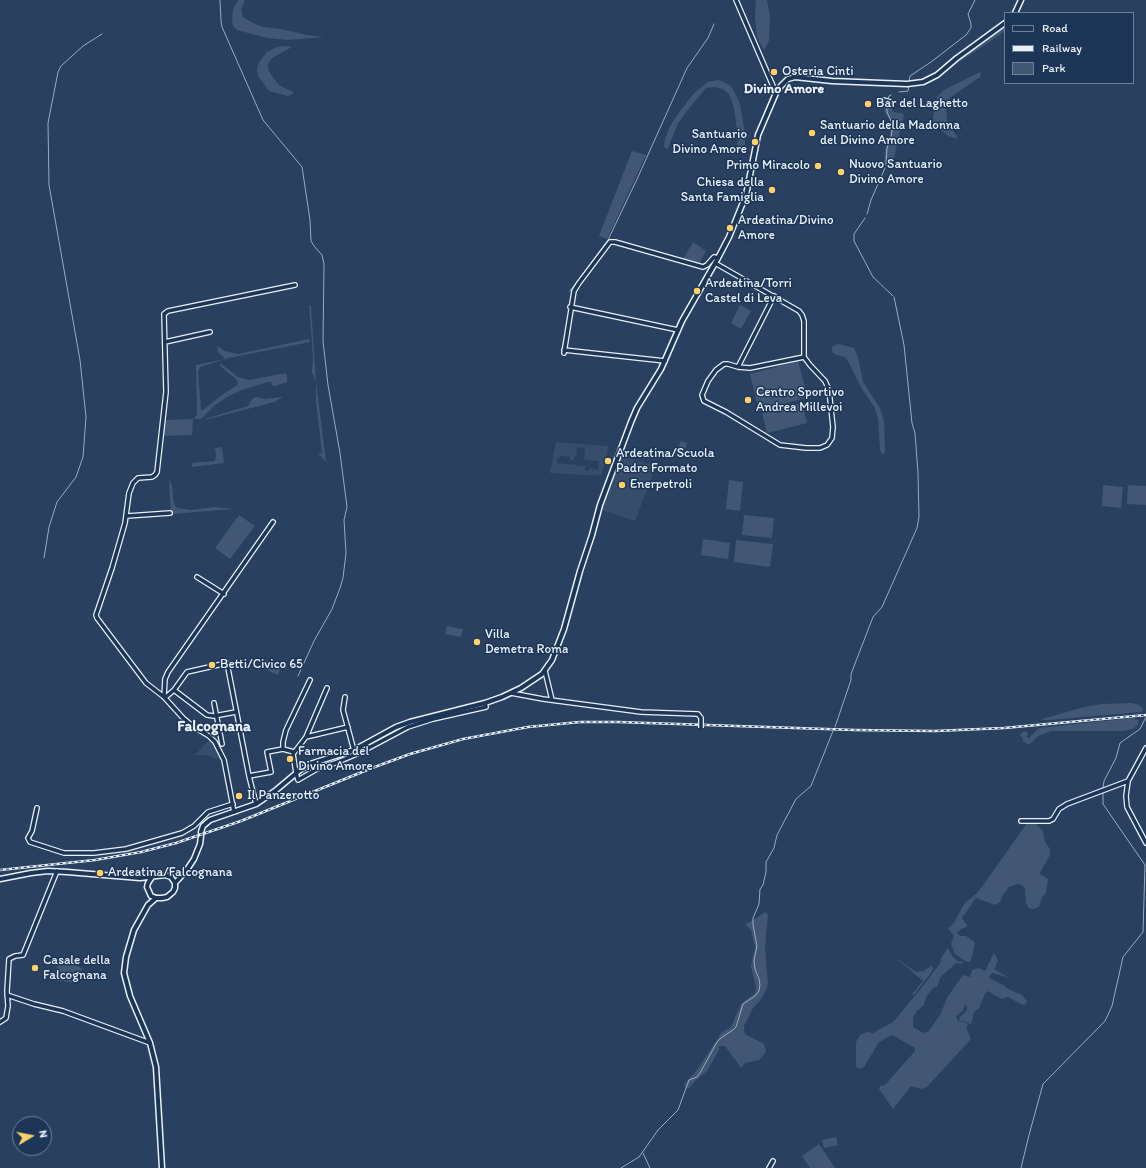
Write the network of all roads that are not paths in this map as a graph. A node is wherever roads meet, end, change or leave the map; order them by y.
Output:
1 (736, 0) edge
2 (1021, 0) edge
3 (1015, 12) edge
4 (1004, 24) edge
5 (776, 92) junction
6 (883, 100) dead end
7 (890, 102) dead end
8 (718, 258) junction
9 (716, 263) junction
10 (295, 285) dead end
11 (774, 296) junction
12 (570, 307) junction
13 (678, 330) junction
14 (210, 332) dead end
15 (165, 342) junction
16 (804, 356) junction
17 (665, 361) junction
18 (738, 367) junction
19 (170, 513) dead end
20 (127, 516) junction
21 (274, 522) dead end
22 (196, 577) dead end
23 (224, 594) junction
24 (545, 671) junction
25 (310, 680) dead end
26 (327, 688) dead end
27 (174, 690) junction
28 (511, 693) junction
29 (164, 697) junction
30 (345, 697) dead end
31 (552, 700) junction
32 (214, 703) dead end
33 (485, 703) junction
34 (236, 712) junction
35 (217, 715) junction
36 (348, 726) junction
37 (701, 728) dead end
38 (306, 737) junction
39 (222, 744) dead end
40 (353, 747) dead end
41 (1146, 748) edge
42 (283, 749) junction
43 (294, 752) junction
44 (296, 773) junction
45 (249, 776) junction
46 (1128, 781) junction
47 (233, 804) junction
48 (256, 804) junction
49 (36, 808) dead end
50 (234, 812) junction
51 (1021, 821) dead end
52 (1146, 843) edge
53 (57, 871) junction
54 (181, 876) junction
55 (152, 877) junction
56 (140, 878) junction
57 (172, 878) junction
58 (0, 879) edge
59 (175, 883) junction
60 (148, 884) junction
61 (149, 894) junction
62 (156, 898) junction
63 (148, 905) junction
64 (7, 994) junction
65 (0, 1022) edge
66 (150, 1043) junction
67 (773, 1162) dead end
68 (162, 1168) edge
69 (769, 1168) edge

1 - 5 street
2 - 3 main road
4 - 5 main road
5 - 8 main road
6 - 7 street
8 - 9 main road
8 - 12 street
9 - 11 street
9 - 13 main road
10 - 15 street
11 - 16 street
11 - 18 street
12 - 13 street
12 - 17 street
13 - 17 main road
14 - 15 street
15 - 20 street
16 - 18 street
16 - 18 street
17 - 24 main road
19 - 20 street
20 - 29 street
21 - 23 street
22 - 23 street
23 - 29 street
24 - 28 main road
24 - 31 street
25 - 42 street
26 - 38 street
27 - 29 street
27 - 34 street
27 - 35 street
28 - 31 street
28 - 33 main road
29 - 47 street
30 - 36 street
31 - 37 street, bridge
32 - 35 street
33 - 44 main road
33 - 44 street
34 - 35 street
34 - 45 street
35 - 39 street
36 - 38 street
36 - 40 street
38 - 43 street
41 - 46 street
42 - 43 street
42 - 45 street
43 - 44 street
44 - 48 main road
45 - 48 street
46 - 51 street
46 - 52 street
47 - 49 street
47 - 50 street
48 - 50 main road
50 - 54 main road
53 - 56 main road
53 - 58 main road
53 - 64 street
54 - 57 main road
54 - 59 main road
55 - 56 main road
55 - 57 main road
55 - 60 main road
56 - 60 main road
57 - 59 main road
59 - 62 main road
60 - 61 main road
61 - 62 main road
61 - 63 main road
62 - 63 main road
63 - 66 main road
64 - 65 street
64 - 66 street
66 - 68 main road
67 - 69 street

